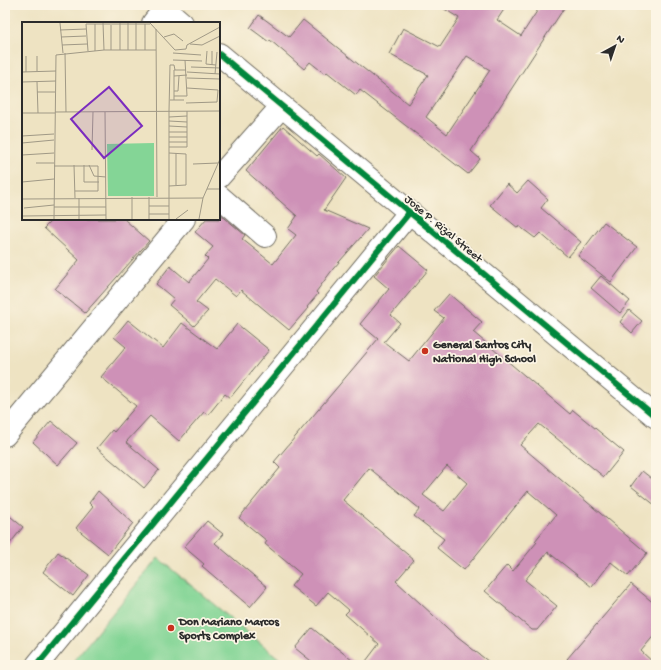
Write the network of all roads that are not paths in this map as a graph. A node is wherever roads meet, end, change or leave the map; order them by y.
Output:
1 (160, 12) edge
2 (180, 22) edge
3 (220, 55) edge
4 (282, 106) junction
5 (220, 176) edge
6 (220, 197) edge
7 (409, 213) junction
8 (183, 220) edge
9 (265, 236) dead end
10 (656, 417) edge
11 (5, 435) edge
12 (37, 665) edge

1 - 2 street
3 - 4 street, Jose P. Rizal Street
4 - 5 street
4 - 7 street, Jose P. Rizal Street
6 - 9 street
7 - 10 street, Jose P. Rizal Street
7 - 12 street
8 - 11 street

